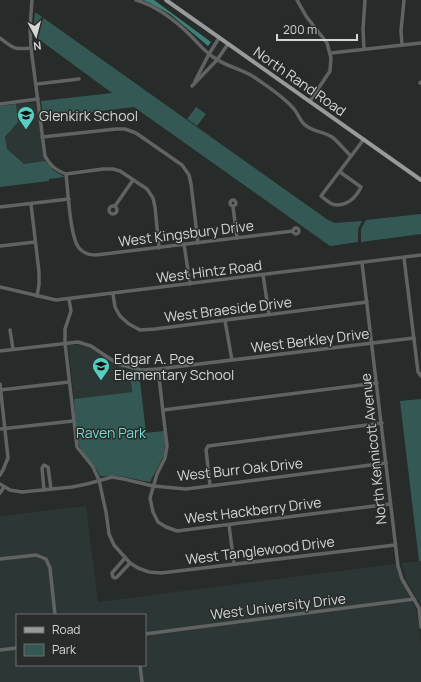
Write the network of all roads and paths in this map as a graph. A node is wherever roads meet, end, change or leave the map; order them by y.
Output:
1 (32, 0) edge
2 (136, 0) edge
3 (166, 0) edge
4 (297, 0) edge
5 (365, 0) edge
6 (404, 0) edge
7 (0, 38) edge
8 (219, 38) junction
9 (421, 43) edge
10 (228, 44) junction
11 (402, 45) junction
12 (31, 48) junction
13 (364, 49) junction
14 (331, 53) junction
15 (209, 54) junction
16 (216, 60) junction
17 (79, 80) dead end
18 (36, 84) junction
19 (38, 99) junction
20 (310, 102) junction
21 (0, 103) edge
22 (42, 137) junction
23 (364, 139) junction
24 (351, 156) junction
25 (340, 172) junction
26 (66, 174) junction
27 (134, 180) junction
28 (421, 180) edge
29 (69, 199) junction
30 (31, 204) junction
31 (115, 206) dead end
32 (0, 207) edge
33 (233, 207) dead end
34 (293, 231) dead end
35 (237, 238) junction
36 (35, 242) junction
37 (198, 243) junction
38 (184, 244) junction
39 (0, 246) edge
40 (159, 248) junction
41 (421, 255) edge
42 (404, 258) junction
43 (362, 263) junction
44 (263, 275) junction
45 (190, 284) junction
46 (0, 287) edge
47 (113, 294) junction
48 (37, 296) junction
49 (69, 299) junction
50 (366, 302) junction
51 (269, 314) junction
52 (225, 321) junction
53 (10, 330) dead end
54 (414, 338) junction
55 (65, 343) junction
56 (372, 343) junction
57 (13, 349) junction
58 (0, 351) edge
59 (232, 360) junction
60 (158, 370) junction
61 (420, 376) edge
62 (69, 382) junction
63 (377, 383) junction
64 (0, 384) edge
65 (0, 390) edge
66 (163, 410) junction
67 (73, 421) junction
68 (382, 423) junction
69 (5, 429) junction
70 (0, 430) edge
71 (386, 463) junction
72 (0, 475) edge
73 (99, 480) junction
74 (0, 484) edge
75 (210, 485) junction
76 (153, 486) junction
77 (4, 487) junction
78 (51, 489) junction
79 (44, 490) junction
80 (0, 493) edge
81 (390, 504) junction
82 (229, 525) junction
83 (395, 545) junction
84 (125, 558) junction
85 (0, 559) edge
86 (130, 563) junction
87 (234, 564) junction
88 (414, 600) junction
89 (55, 614) edge
90 (421, 627) edge
91 (146, 634) edge
92 (16, 648) edge
93 (0, 650) edge
94 (140, 666) edge
95 (142, 682) edge

1 - 12 street
2 - 15 street
3 - 8 main road, North Rand Road
4 - 14 street
5 - 13 street
6 - 11 street
7 - 12 street
8 - 10 main road, North Rand Road
8 - 15 street
9 - 11 street
10 - 16 street
10 - 20 main road, North Rand Road
11 - 13 street
12 - 18 street
13 - 14 street
14 - 20 street
15 - 16 street
15 - 16 street
16 - 24 street
17 - 18 street
18 - 19 street
19 - 21 street
19 - 22 street
20 - 23 main road, North Rand Road
22 - 26 street
22 - 37 street
23 - 24 street
23 - 28 main road, North Rand Road
24 - 25 street
25 - 25 street
26 - 27 street
26 - 29 street
27 - 31 street
27 - 40 street
29 - 30 street
29 - 40 street, West Kingsbury Drive
30 - 32 street
30 - 36 street
33 - 35 street
34 - 35 street, West Kingsbury Drive
35 - 37 street, West Kingsbury Drive
36 - 39 street
36 - 48 street
37 - 38 street, West Kingsbury Drive
38 - 40 street, West Kingsbury Drive
38 - 45 street
41 - 42 street, West Hintz Road
42 - 43 street, West Hintz Road
42 - 54 street
43 - 44 street, West Hintz Road
43 - 50 street, North Kennicott Avenue
44 - 45 street, West Hintz Road
44 - 51 street
45 - 47 street, West Hintz Road
46 - 48 street, West Hintz Road
47 - 49 street, West Hintz Road
47 - 52 street, West Braeside Drive
48 - 49 street, West Hintz Road
49 - 55 street, West Tanglewood Drive
50 - 51 street, West Braeside Drive
50 - 56 street, North Kennicott Avenue
51 - 52 street, West Braeside Drive
52 - 59 street
53 - 57 street
54 - 56 street, West Berkley Drive
54 - 61 street
55 - 57 street, West Berkley Drive
55 - 60 street, West Berkley Drive
55 - 62 street, West Tanglewood Drive
56 - 59 street, West Berkley Drive
56 - 63 street, North Kennicott Avenue
57 - 58 street, West Berkley Drive
59 - 60 street, West Berkley Drive
60 - 66 street, West Hackberry Drive
62 - 65 street
62 - 67 street, West Tanglewood Drive
63 - 66 street
63 - 68 street, North Kennicott Avenue
64 - 65 street
65 - 69 street
66 - 76 street, West Hackberry Drive
67 - 69 street
67 - 73 street, West Tanglewood Drive
68 - 71 street, North Kennicott Avenue
68 - 75 street
69 - 70 street
69 - 72 street
71 - 75 street, West Burr Oak Drive
71 - 81 street, North Kennicott Avenue
73 - 76 street, West Burr Oak Drive
73 - 78 street, West Burr Oak Drive
73 - 84 street, West Tanglewood Drive
74 - 77 street, West Burr Oak Drive
75 - 76 street, West Burr Oak Drive
76 - 82 street, West Hackberry Drive
77 - 79 street, West Burr Oak Drive
77 - 80 street
78 - 79 street, West Burr Oak Drive
78 - 79 street
81 - 82 street, West Hackberry Drive
81 - 83 street, North Kennicott Avenue
82 - 87 street
83 - 87 street, West Tanglewood Drive
83 - 88 street, North Kennicott Avenue
84 - 86 street, West Tanglewood Drive
84 - 86 street
85 - 89 street
86 - 87 street, West Tanglewood Drive
88 - 90 street, North Kennicott Avenue
88 - 91 street, West University Drive
92 - 93 street
94 - 95 street

